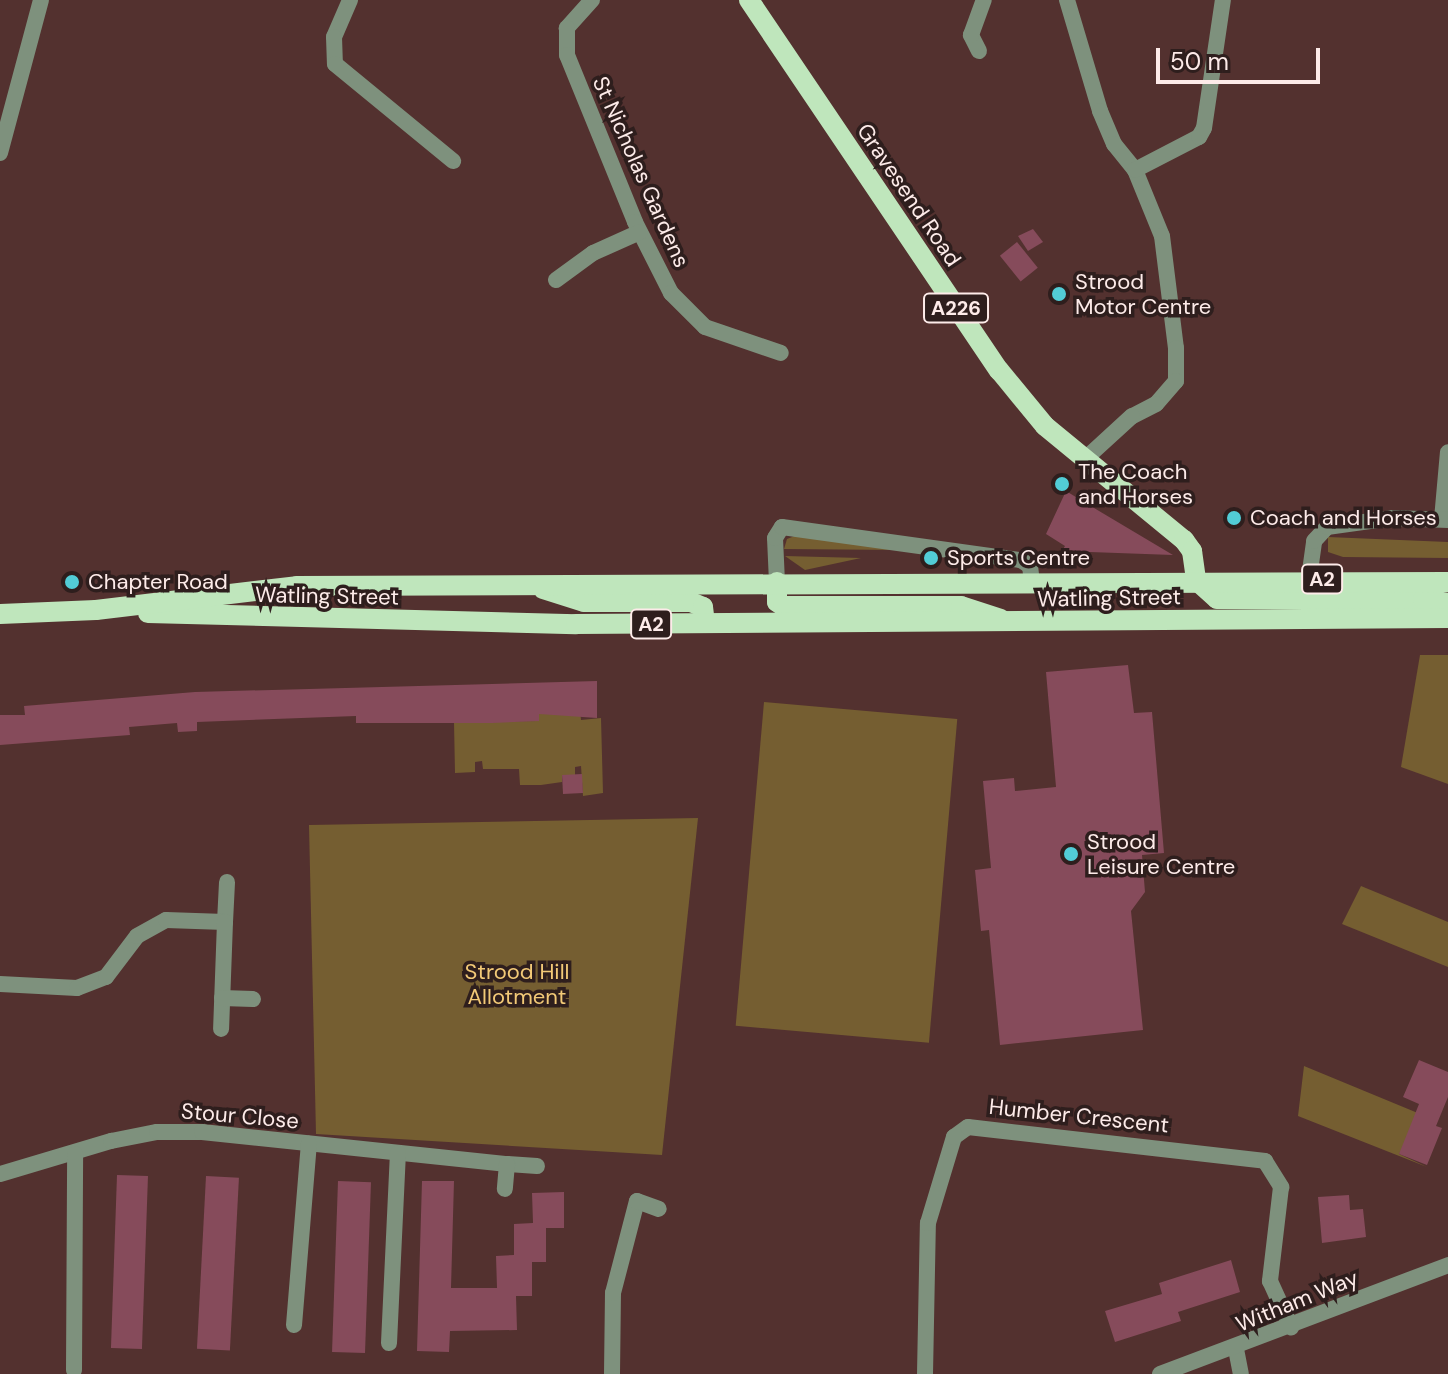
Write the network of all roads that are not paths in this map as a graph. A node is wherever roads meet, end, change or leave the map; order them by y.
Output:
1 (41, 0) edge
2 (350, 0) edge
3 (592, 0) edge
4 (749, 0) edge
5 (984, 0) edge
6 (1067, 0) edge
7 (1223, 0) edge
8 (979, 51) dead end
9 (0, 153) edge
10 (453, 161) dead end
11 (1135, 170) junction
12 (640, 232) junction
13 (556, 280) dead end
14 (781, 353) dead end
15 (1448, 452) edge
16 (1084, 460) junction
17 (1445, 519) edge
18 (1309, 578) junction
19 (1196, 580) junction
20 (777, 582) junction
21 (1032, 582) junction
22 (1448, 582) edge
23 (531, 585) junction
24 (1448, 603) edge
25 (96, 610) junction
26 (1307, 610) junction
27 (0, 614) edge
28 (1448, 618) edge
29 (705, 623) junction
30 (1014, 623) junction
31 (227, 882) dead end
32 (225, 922) junction
33 (0, 984) edge
34 (222, 998) junction
35 (253, 999) dead end
36 (221, 1029) dead end
37 (309, 1144) junction
38 (398, 1153) junction
39 (75, 1154) junction
40 (507, 1164) junction
41 (537, 1166) dead end
42 (0, 1174) edge
43 (505, 1189) dead end
44 (659, 1209) dead end
45 (1448, 1265) edge
46 (294, 1325) dead end
47 (1291, 1327) junction
48 (389, 1343) dead end
49 (1236, 1349) junction
50 (74, 1370) dead end
51 (612, 1374) edge
52 (925, 1374) edge
53 (1160, 1374) edge
54 (1241, 1374) edge

1 - 9 street
2 - 10 street
3 - 12 street, St Nicholas Gardens
4 - 16 main road, Gravesend Road / A226
5 - 8 street
6 - 11 street
7 - 11 street
11 - 16 street
12 - 13 street
12 - 14 street, St Nicholas Gardens
15 - 17 street
16 - 19 main road, Gravesend Road / A226
17 - 18 street
18 - 19 main road, A2
18 - 22 main road, A2
18 - 26 main road
19 - 21 main road, Watling Street / A2
19 - 26 main road, A2
20 - 21 main road, Watling Street / A2
20 - 21 street, Watling Street
20 - 23 main road, Watling Street / A2
20 - 30 main road, Watling Street
23 - 25 main road, Watling Street / A2
23 - 29 main road, Watling Street
24 - 26 main road, A2
25 - 27 main road, A2
25 - 29 main road, Watling Street / A2
26 - 28 main road, A2
26 - 30 main road, Watling Street / A2
29 - 30 main road, Watling Street / A2
31 - 32 street
32 - 33 street
32 - 34 street
34 - 35 street
34 - 36 street
37 - 38 street, Stour Close
37 - 39 street, Stour Close
37 - 46 street, Stour Close
38 - 40 street, Stour Close
38 - 48 street
39 - 42 street, Stour Close
39 - 50 street
40 - 41 street, Stour Close
40 - 43 street
44 - 51 street
45 - 47 street, Witham Way
47 - 49 street, Witham Way
47 - 52 street, Humber Crescent
49 - 53 street, Witham Way
49 - 54 street

